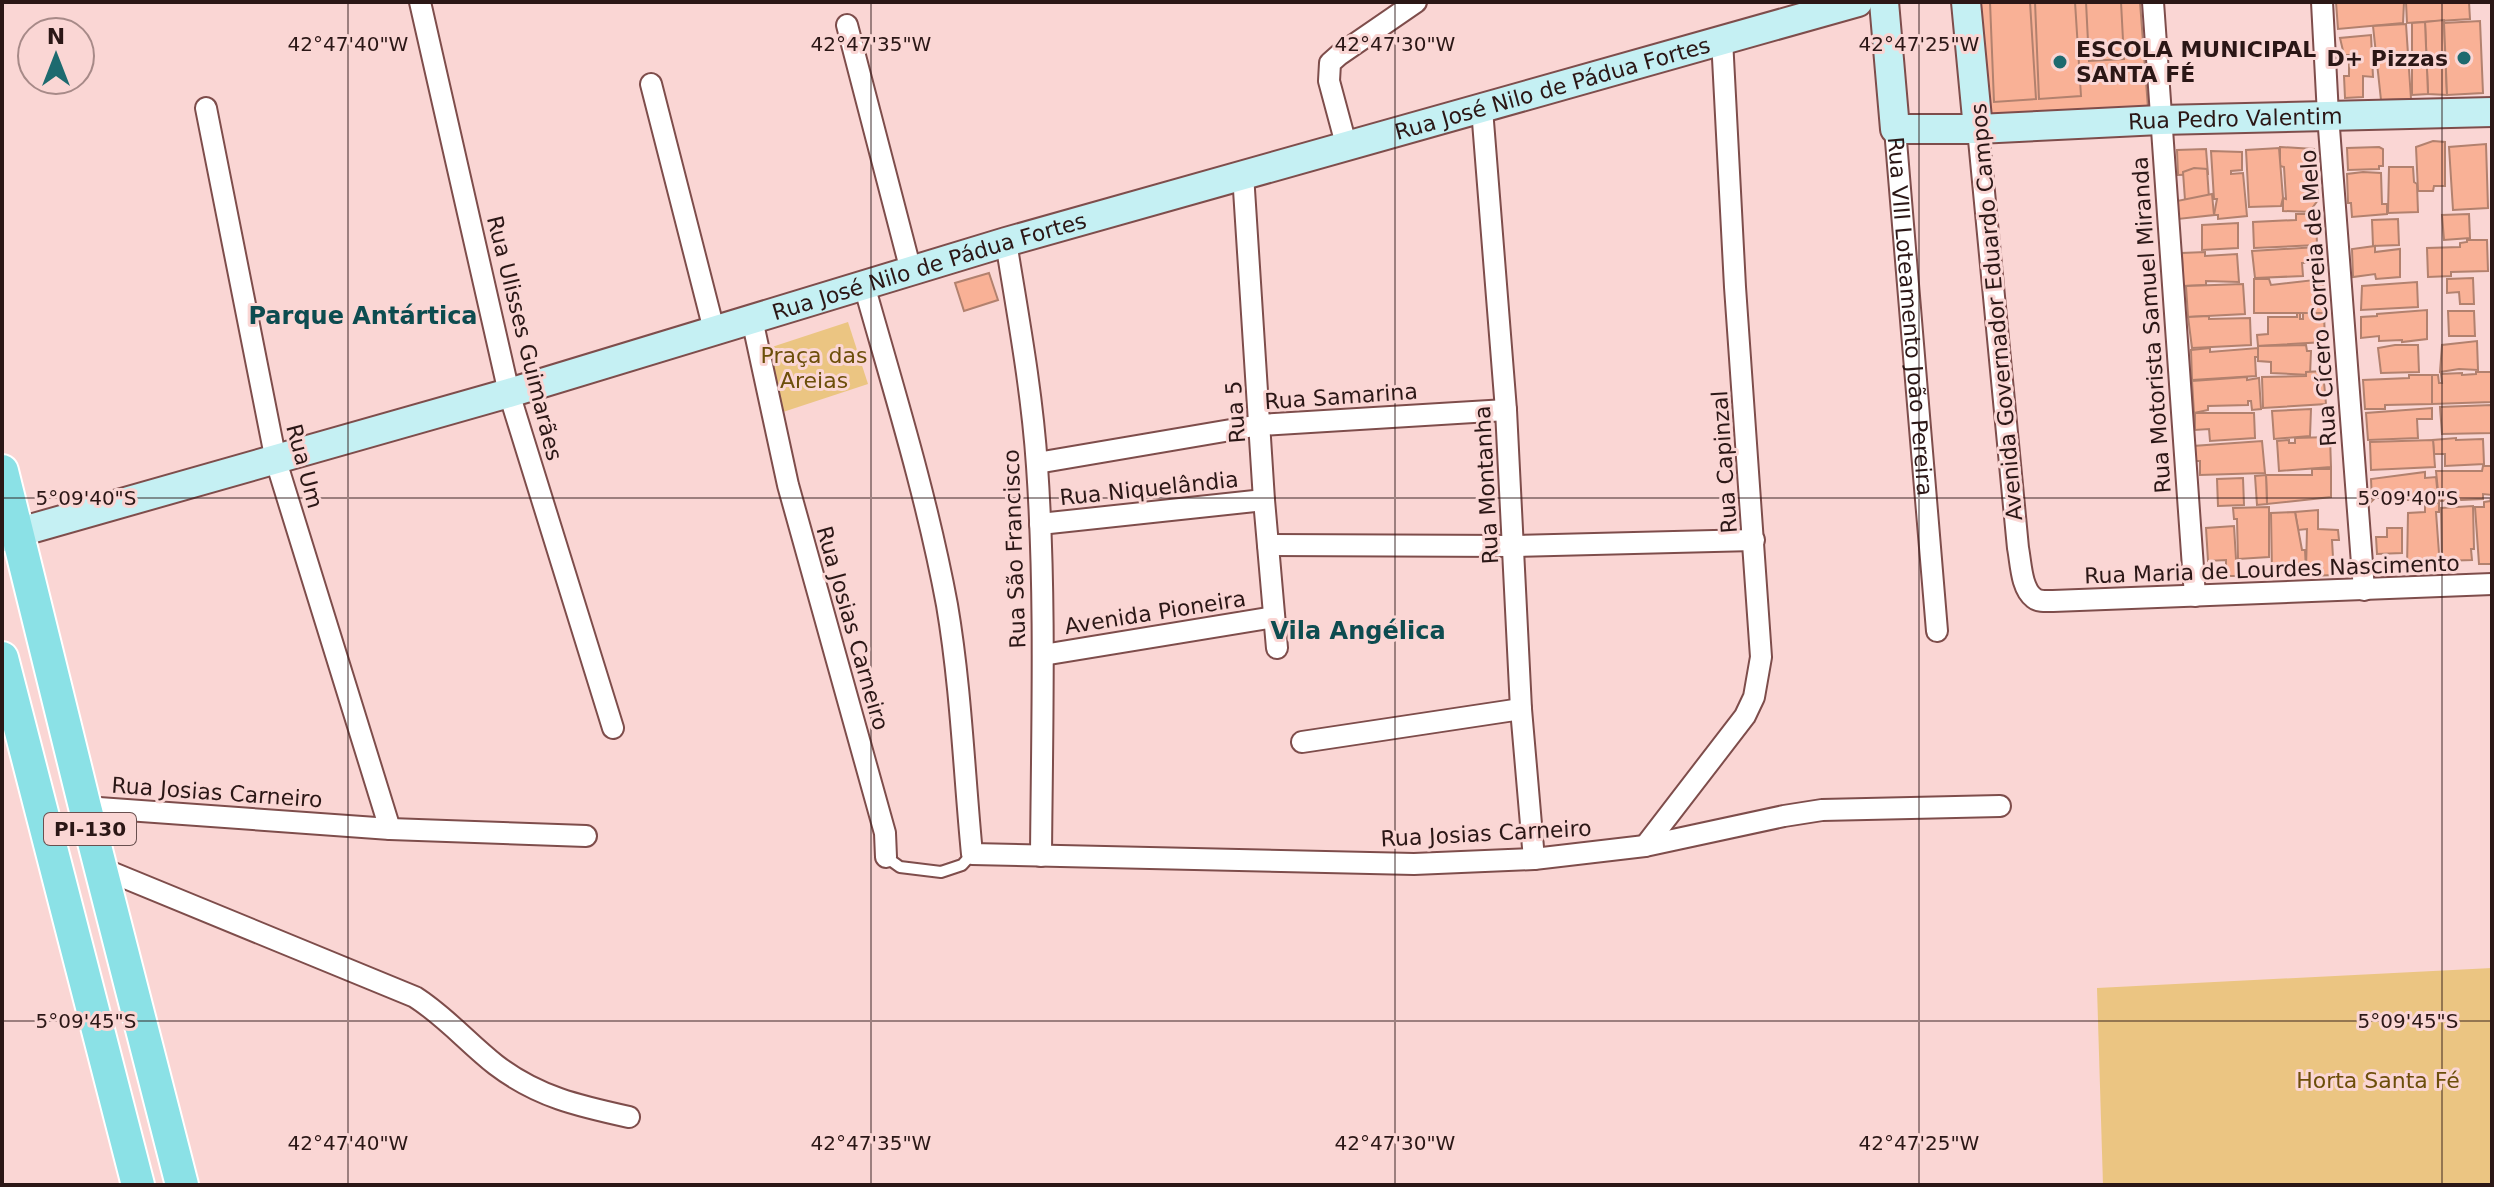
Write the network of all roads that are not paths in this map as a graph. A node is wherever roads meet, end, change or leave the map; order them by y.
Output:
1 (420, 2) edge
2 (1416, 2) edge
3 (1858, 2) edge
4 (1884, 2) edge
5 (1966, 2) edge
6 (2153, 2) edge
7 (2322, 2) edge
8 (847, 25) dead end
9 (1722, 39) junction
10 (651, 84) dead end
11 (206, 108) dead end
12 (1482, 109) junction
13 (2492, 112) edge
14 (2328, 115) junction
15 (2160, 120) junction
16 (1895, 129) junction
17 (1978, 129) junction
18 (1347, 148) junction
19 (1243, 174) junction
20 (1006, 242) junction
21 (911, 271) junction
22 (864, 285) junction
23 (752, 319) junction
24 (714, 330) junction
25 (509, 393) junction
26 (1506, 410) junction
27 (1260, 425) junction
28 (276, 461) junction
29 (1037, 463) junction
30 (2, 471) edge
31 (1264, 500) junction
32 (1040, 524) junction
33 (10, 535) edge
34 (1754, 540) junction
35 (1268, 545) junction
36 (1513, 546) junction
37 (2492, 584) edge
38 (2364, 590) junction
39 (2195, 596) junction
40 (2053, 601) joint
41 (1274, 617) junction
42 (1937, 631) dead end
43 (1277, 648) dead end
44 (1043, 655) junction
45 (2, 658) edge
46 (1521, 709) junction
47 (613, 728) dead end
48 (1302, 742) dead end
49 (2000, 806) dead end
50 (85, 807) junction
51 (390, 829) junction
52 (586, 836) dead end
53 (1645, 846) junction
54 (972, 854) junction
55 (1041, 856) junction
56 (886, 857) joint
57 (1534, 859) junction
58 (101, 868) junction
59 (155, 1077) junction
60 (112, 1083) junction
61 (629, 1117) dead end
62 (138, 1185) edge
63 (182, 1185) edge

1 - 25 street, Rua Ulisses Guimarães
2 - 18 street
3 - 9 street, Rua José Nilo de Pádua Fortes
4 - 16 street, Rua VIII Loteamento João Pereira
5 - 17 street, Avenida Governador Eduardo Campos
6 - 15 street, Rua Motorista Samuel Miranda
7 - 14 street, Rua Cícero Correia de Melo
8 - 21 street
9 - 12 street, Rua José Nilo de Pádua Fortes
9 - 34 street, Rua Capinzal
10 - 24 street
11 - 28 street, Rua Um
12 - 18 street, Rua José Nilo de Pádua Fortes
12 - 26 street, Rua Montanha
13 - 14 street, Rua Pedro Valentim
14 - 15 street, Rua Pedro Valentim
14 - 38 street, Rua Cícero Correia de Melo
15 - 17 street, Rua Pedro Valentim
15 - 39 street, Rua Motorista Samuel Miranda
16 - 17 street, Rua Pedro Valentim
16 - 42 street, Rua VIII Loteamento João Pereira
17 - 40 street, Avenida Governador Eduardo Campos
18 - 19 street, Rua José Nilo de Pádua Fortes
19 - 20 street, Rua José Nilo de Pádua Fortes
19 - 27 street, Rua 5
20 - 21 street, Rua José Nilo de Pádua Fortes
20 - 29 street, Rua São Francisco
21 - 22 street, Rua José Nilo de Pádua Fortes
22 - 23 street, Rua José Nilo de Pádua Fortes
22 - 54 street
23 - 24 street, Rua José Nilo de Pádua Fortes
23 - 56 street, Rua Josias Carneiro
24 - 25 street, Rua José Nilo de Pádua Fortes
25 - 28 street, Rua José Nilo de Pádua Fortes
25 - 47 street, Rua Ulisses Guimarães
26 - 27 street, Rua Samarina
26 - 36 street, Rua Montanha
27 - 29 street, Rua Samarina
27 - 31 street, Rua 5
28 - 33 street, Rua José Nilo de Pádua Fortes
28 - 51 street, Rua Um
29 - 32 street, Rua São Francisco
30 - 33 main road, PI-130
31 - 32 street, Rua Niquelândia
31 - 35 street, Rua 5
32 - 44 street, Rua São Francisco
33 - 50 main road, PI-130
34 - 36 street
34 - 53 street, Rua Capinzal
35 - 36 street
35 - 41 street, Rua 5
36 - 46 street, Rua Montanha
37 - 38 street, Rua Maria de Lourdes Nascimento
38 - 39 street, Rua Maria de Lourdes Nascimento
39 - 40 street, Rua Maria de Lourdes Nascimento
41 - 43 street, Rua 5
41 - 44 street, Avenida Pioneira
44 - 55 street, Rua São Francisco
45 - 60 main road, PI-130
46 - 48 street
46 - 57 street, Rua Montanha
49 - 53 street, Rua Josias Carneiro
50 - 51 street, Rua Josias Carneiro
50 - 58 main road, PI-130
51 - 52 street, Rua Josias Carneiro
53 - 57 street, Rua Josias Carneiro
54 - 55 street, Rua Josias Carneiro
54 - 56 lane, Rua Josias Carneiro
55 - 57 street, Rua Josias Carneiro
58 - 59 main road, PI-130
58 - 61 street
59 - 60 main road
59 - 63 main road, PI-130
60 - 62 main road, PI-130

